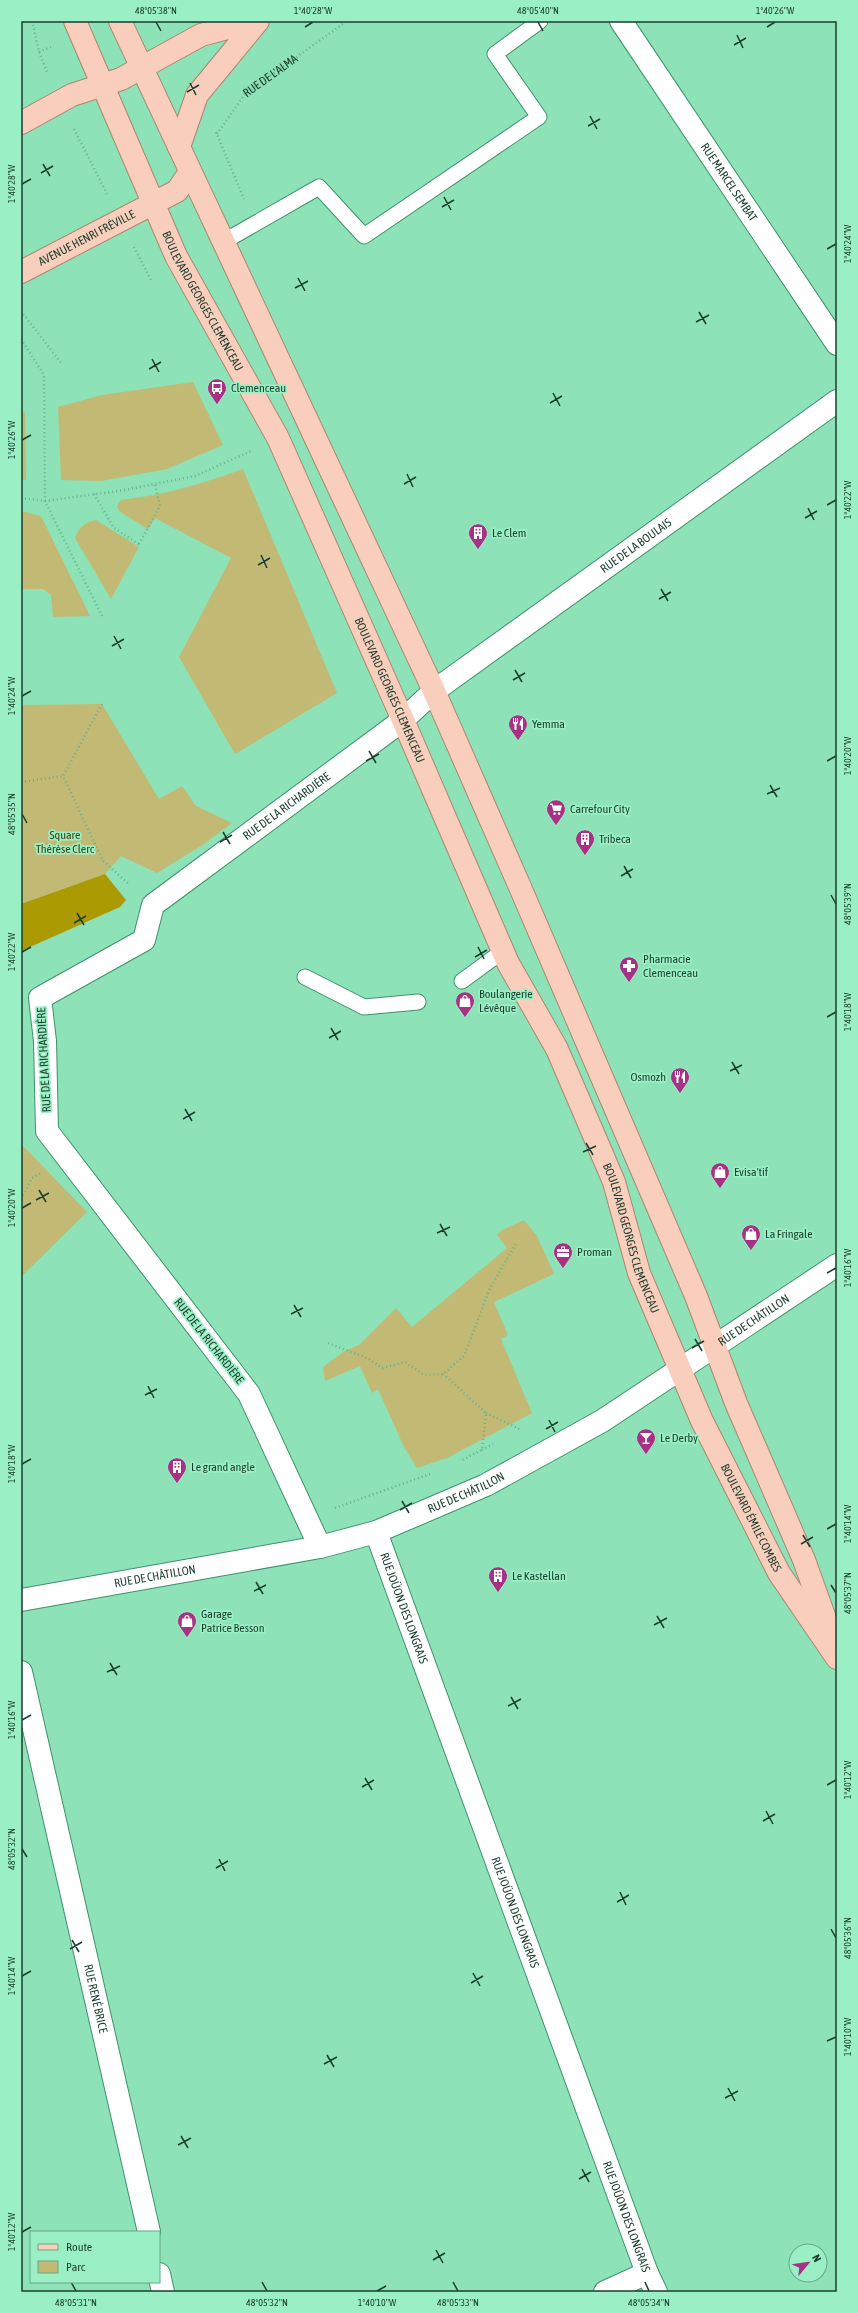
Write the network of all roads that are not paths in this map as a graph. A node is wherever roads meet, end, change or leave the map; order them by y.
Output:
1 (75, 21) edge
2 (120, 21) edge
3 (254, 21) edge
4 (258, 21) edge
5 (540, 21) edge
6 (621, 21) edge
7 (143, 68) junction
8 (102, 84) junction
9 (21, 123) edge
10 (179, 147) junction
11 (190, 172) junction
12 (152, 204) junction
13 (223, 242) junction
14 (21, 272) edge
15 (837, 344) edge
16 (837, 401) edge
17 (434, 690) junction
18 (403, 720) junction
19 (502, 951) junction
20 (305, 977) dead end
21 (462, 981) dead end
22 (418, 1002) dead end
23 (837, 1265) edge
24 (715, 1345) junction
25 (680, 1370) junction
26 (376, 1532) junction
27 (320, 1547) junction
28 (21, 1600) edge
29 (837, 1650) edge
30 (837, 1658) edge
31 (21, 1672) edge
32 (149, 2231) edge
33 (160, 2278) edge
34 (651, 2283) edge
35 (163, 2292) edge
36 (605, 2292) edge

1 - 8 main road, BOULEVARD GEORGES CLEMENCEAU
2 - 7 main road
3 - 7 main road
4 - 10 main road
5 - 13 lane
6 - 15 street, RUE MARCEL SEMBAT
7 - 8 main road
7 - 10 main road
8 - 9 main road
8 - 12 main road, BOULEVARD GEORGES CLEMENCEAU
10 - 11 main road
11 - 12 main road, AVENUE HENRI FRÉVILLE
11 - 13 main road
12 - 14 main road, AVENUE HENRI FRÉVILLE
12 - 18 main road, BOULEVARD GEORGES CLEMENCEAU
13 - 17 main road
16 - 17 street, RUE DE LA BOULAIS
17 - 18 street, RUE DE LA RICHARDIÈRE
17 - 24 main road
18 - 19 main road, BOULEVARD GEORGES CLEMENCEAU
18 - 27 street, RUE DE LA RICHARDIÈRE
19 - 21 lane
19 - 25 main road, BOULEVARD GEORGES CLEMENCEAU
20 - 22 lane
23 - 24 street, RUE DE CHÂTILLON
24 - 25 street, RUE DE CHÂTILLON
24 - 29 main road
25 - 26 street, RUE DE CHÂTILLON
25 - 30 main road, BOULEVARD ÉMILE COMBES
26 - 27 street, RUE DE CHÂTILLON
26 - 34 street, RUE JOÜON DES LONGRAIS
27 - 28 street, RUE DE CHÂTILLON
31 - 32 street, RUE RENÉ BRICE
33 - 35 street
34 - 36 street

